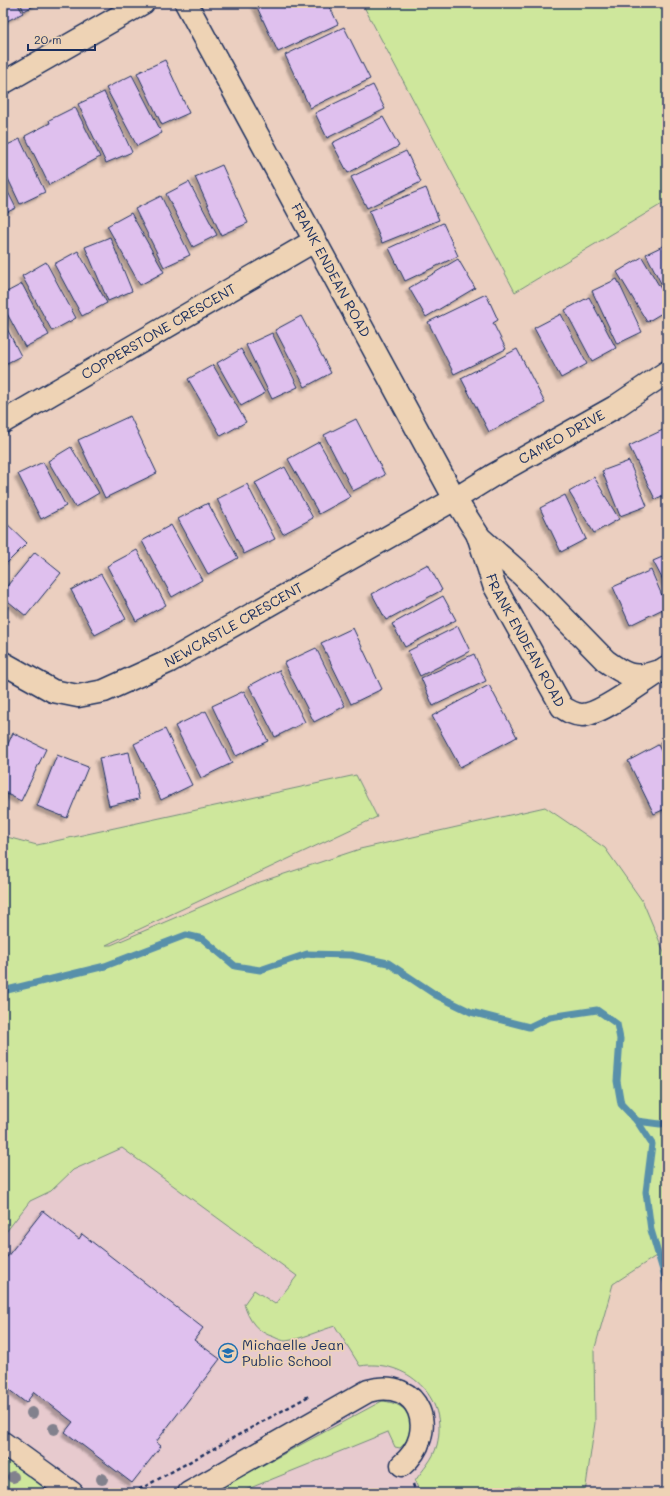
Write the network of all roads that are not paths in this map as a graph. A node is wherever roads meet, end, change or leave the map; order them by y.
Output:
1 (143, 3) edge
2 (186, 3) edge
3 (3, 83) edge
4 (314, 241) junction
5 (667, 372) edge
6 (3, 422) edge
7 (455, 499) junction
8 (478, 536) junction
9 (606, 661) junction
10 (3, 663) edge
11 (665, 668) edge
12 (600, 710) junction
13 (3, 1444) edge
14 (402, 1465) dead end
15 (72, 1493) edge
16 (189, 1493) edge

1 - 3 street
2 - 4 street, FRANK ENDEAN ROAD
4 - 6 street, COPPERSTONE CRESCENT
4 - 7 street, FRANK ENDEAN ROAD
5 - 7 street, CAMEO DRIVE
7 - 8 street, FRANK ENDEAN ROAD
7 - 10 street, NEWCASTLE CRESCENT
8 - 9 street, FRANK ENDEAN ROAD
8 - 12 street, FRANK ENDEAN ROAD
9 - 11 street, FRANK ENDEAN ROAD
9 - 12 street, FRANK ENDEAN ROAD
11 - 12 street, FRANK ENDEAN ROAD
13 - 15 street
14 - 16 street

